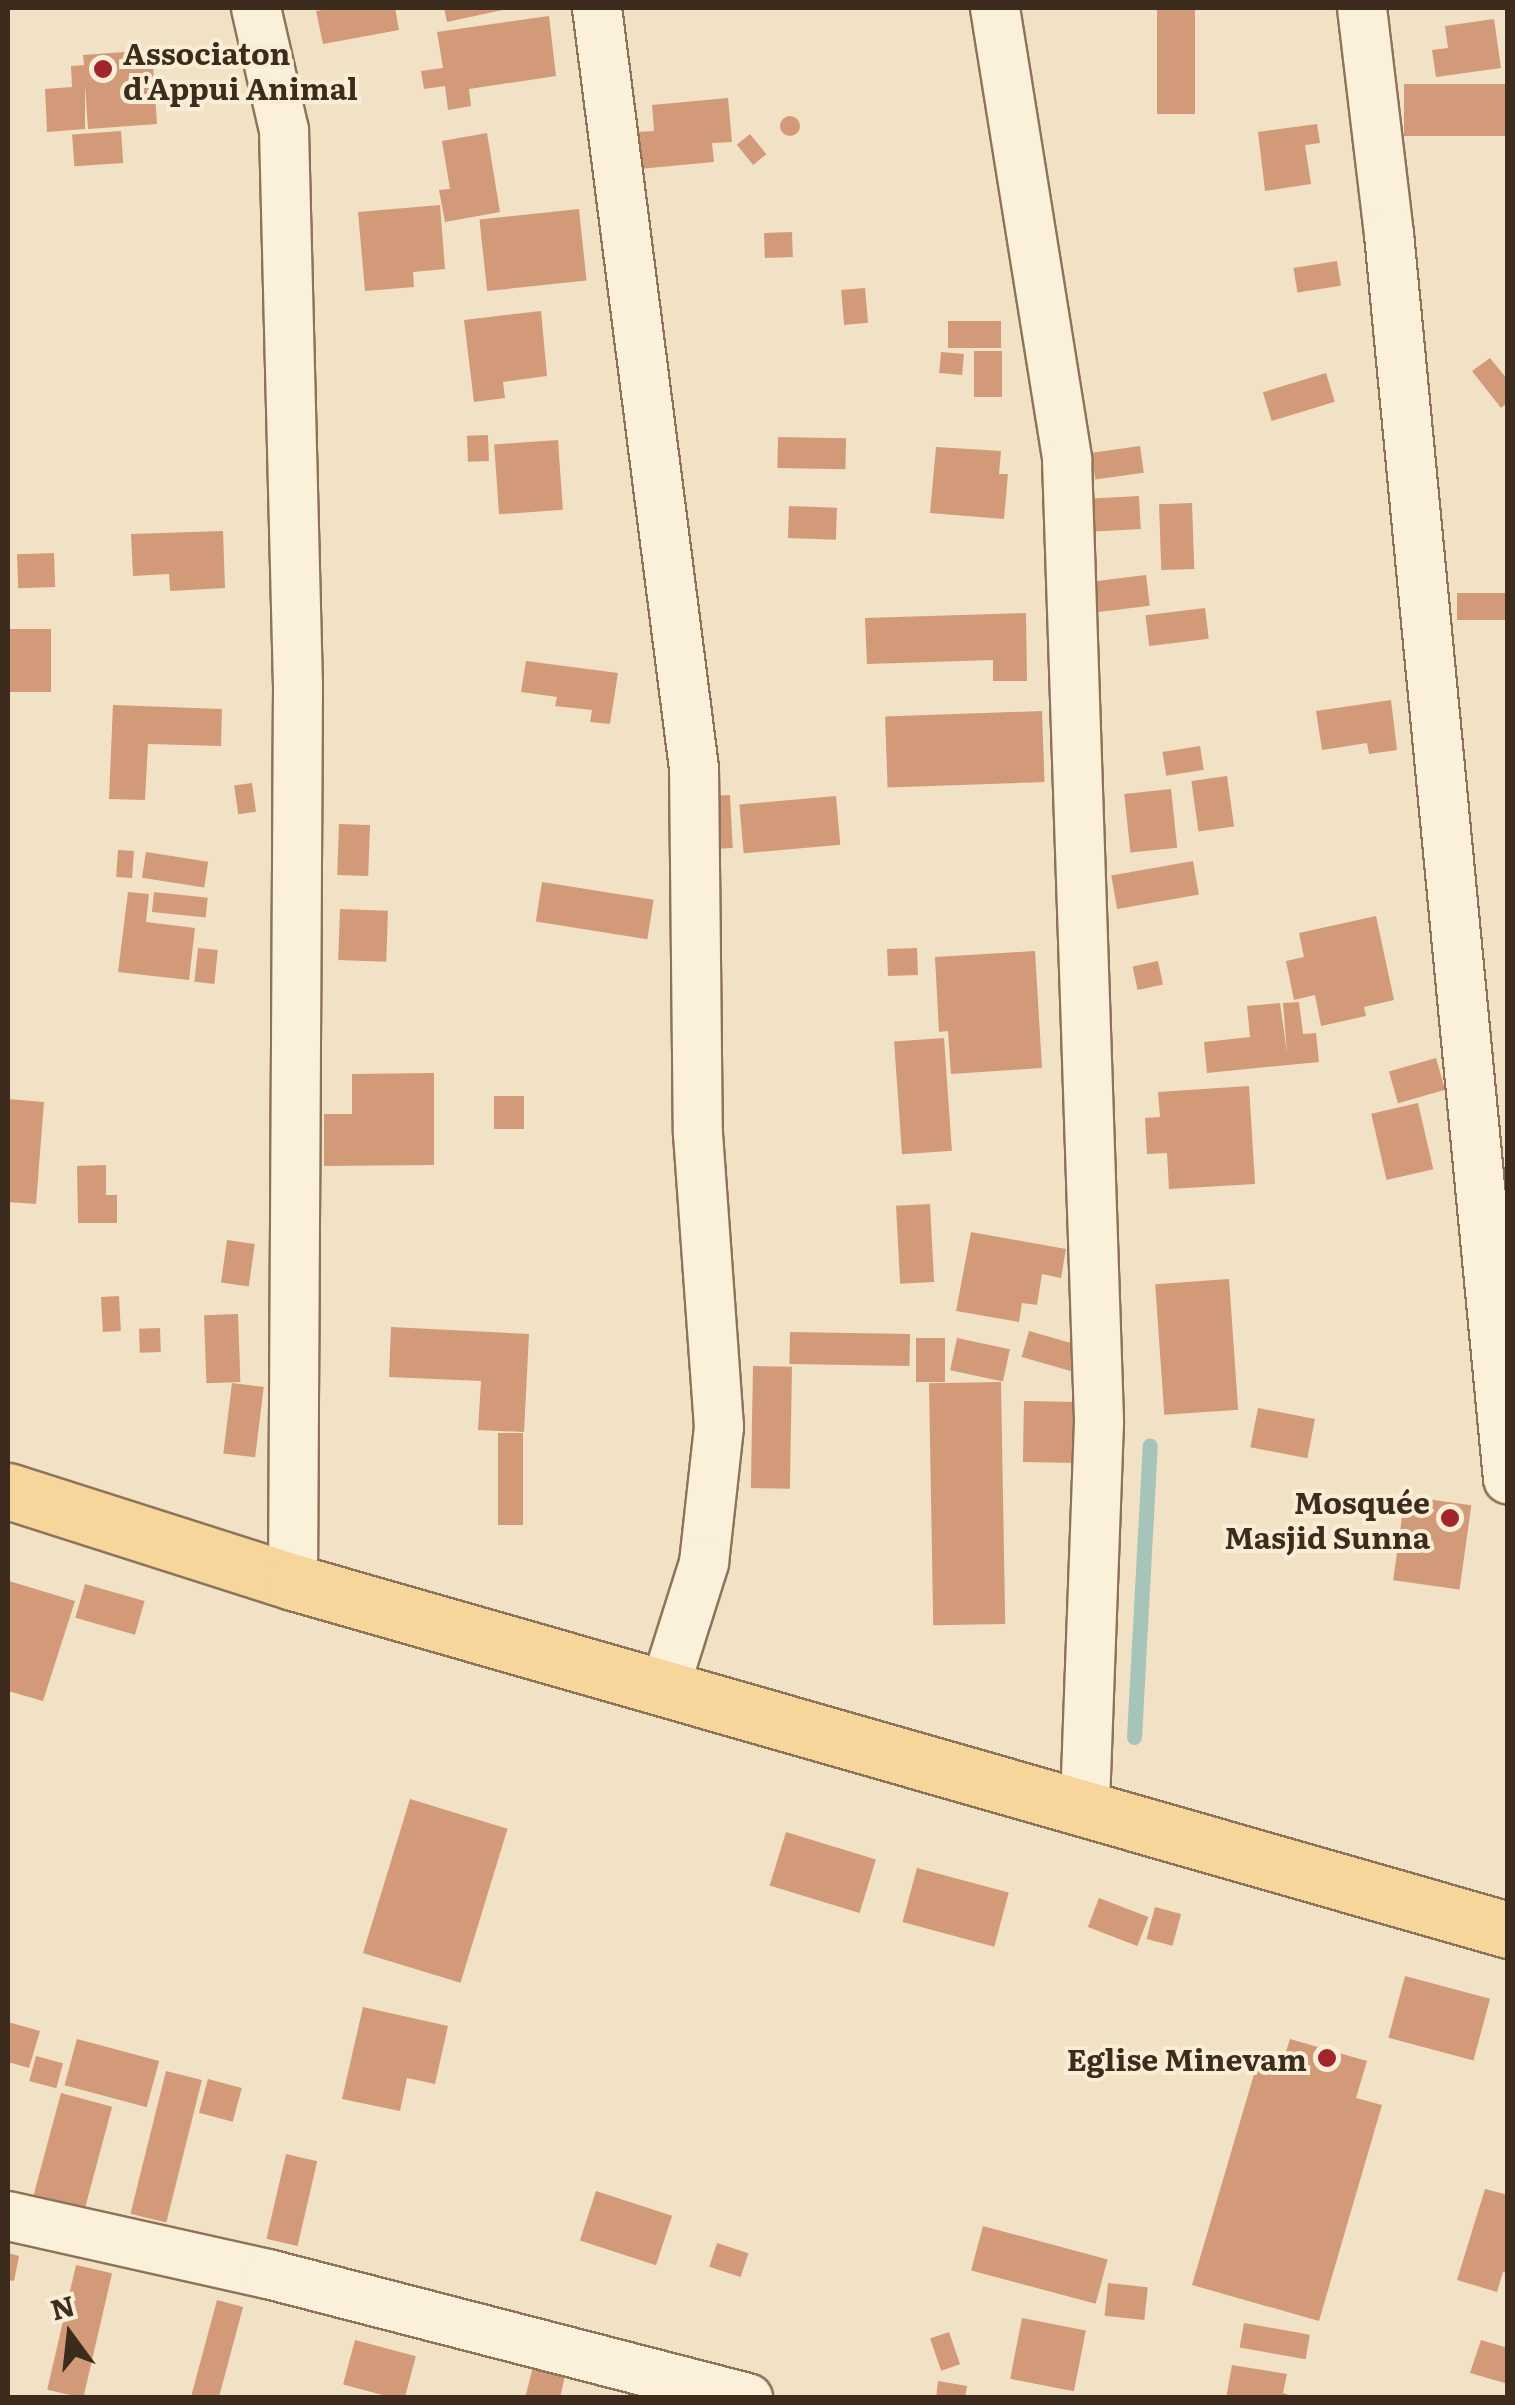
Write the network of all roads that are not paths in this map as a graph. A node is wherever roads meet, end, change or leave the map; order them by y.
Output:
1 (256, 8) edge
2 (597, 8) edge
3 (995, 8) edge
4 (1362, 8) edge
5 (1508, 1478) edge
6 (8, 1490) edge
7 (293, 1582) junction
8 (664, 1690) junction
9 (1085, 1810) junction
10 (1508, 1930) edge
11 (8, 2216) edge
12 (748, 2398) edge

1 - 7 street
2 - 8 street
3 - 9 street
4 - 5 street
6 - 7 main road
7 - 8 main road
8 - 9 main road
9 - 10 main road
11 - 12 street

